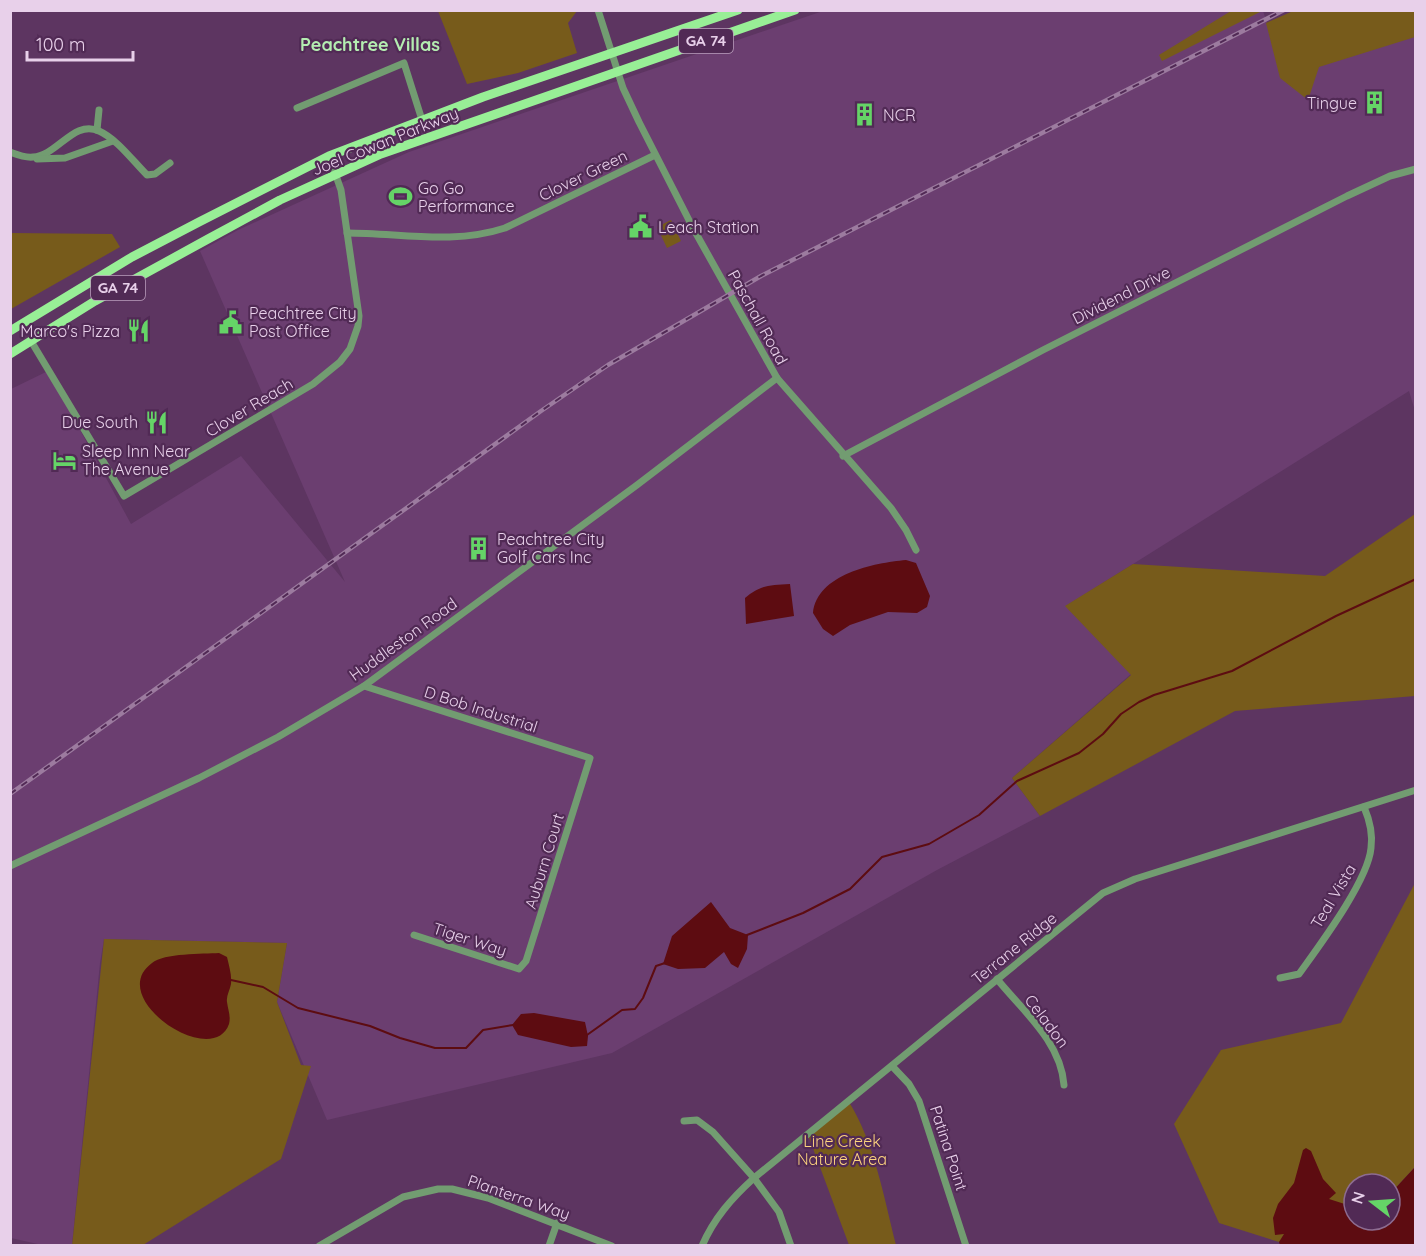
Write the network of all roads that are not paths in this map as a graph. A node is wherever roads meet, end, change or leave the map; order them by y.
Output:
1 (598, 10) edge
2 (738, 10) edge
3 (795, 10) edge
4 (612, 54) junction
5 (618, 71) junction
6 (297, 108) dead end
7 (99, 110) dead end
8 (422, 120) junction
9 (97, 130) junction
10 (113, 141) junction
11 (10, 152) edge
12 (655, 155) junction
13 (329, 156) junction
14 (31, 158) junction
15 (170, 164) dead end
16 (1416, 169) edge
17 (337, 174) junction
18 (347, 233) junction
19 (10, 331) edge
20 (31, 341) junction
21 (10, 354) edge
22 (777, 378) junction
23 (843, 456) junction
24 (916, 550) dead end
25 (364, 686) junction
26 (590, 758) joint
27 (1416, 790) edge
28 (1364, 807) junction
29 (10, 866) edge
30 (414, 935) dead end
31 (519, 969) joint
32 (1280, 978) dead end
33 (997, 979) junction
34 (891, 1066) junction
35 (1064, 1085) dead end
36 (684, 1121) dead end
37 (754, 1178) junction
38 (557, 1223) junction
39 (319, 1245) edge
40 (549, 1245) edge
41 (612, 1245) edge
42 (702, 1245) edge
43 (791, 1245) edge
44 (966, 1245) edge

1 - 4 street, Paschall Road
2 - 4 main road, Joel Cowan Parkway / GA 74
3 - 5 main road, Joel Cowan Parkway / GA 74
4 - 5 street, Paschall Road
4 - 8 main road, Joel Cowan Parkway / GA 74
5 - 12 street, Paschall Road
5 - 17 main road, Joel Cowan Parkway / GA 74
6 - 8 street
7 - 9 street
8 - 13 main road, Joel Cowan Parkway / GA 74
9 - 10 street
9 - 14 street
10 - 14 street
10 - 15 street
11 - 14 street
12 - 18 street, Clover Green
12 - 22 street, Paschall Road
13 - 17 street, Clover Reach
13 - 19 main road, Joel Cowan Parkway / GA 74
16 - 23 street, Dividend Drive
17 - 18 street, Clover Reach
17 - 20 main road, Joel Cowan Parkway / GA 74
18 - 20 street, Clover Reach
20 - 21 main road, Joel Cowan Parkway / GA 74
22 - 23 street, Paschall Road
22 - 25 street, Huddleston Road
23 - 24 street, Paschall Road
25 - 26 street, D Bob Industrial
25 - 29 street, Huddleston Road
26 - 31 street, Auburn Court
27 - 28 street, Terrane Ridge
28 - 32 street, Teal Vista
28 - 33 street, Terrane Ridge
30 - 31 street, Tiger Way
33 - 34 street, Terrane Ridge
33 - 35 street, Celadon
34 - 37 street, Terrane Ridge
34 - 44 street, Patina Point
36 - 37 street
37 - 42 street, Terrane Ridge
37 - 43 street
38 - 39 street, Planterra Way
38 - 40 street
38 - 41 street, Planterra Way

